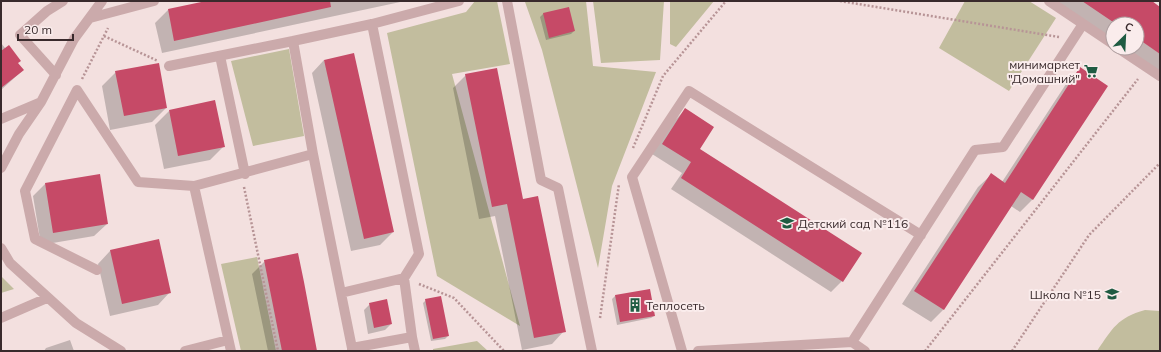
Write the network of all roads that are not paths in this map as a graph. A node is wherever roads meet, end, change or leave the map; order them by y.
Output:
1 (63, 1) edge
2 (102, 1) edge
3 (154, 1) edge
4 (459, 1) edge
5 (507, 1) edge
6 (1049, 1) edge
7 (90, 18) junction
8 (372, 24) junction
9 (1083, 24) junction
10 (1105, 39) edge
11 (293, 41) junction
12 (220, 56) junction
13 (1130, 56) edge
14 (169, 66) road end
15 (56, 75) junction
16 (1160, 76) edge
17 (41, 102) junction
18 (1, 119) edge
19 (313, 154) junction
20 (1, 168) edge
21 (243, 174) junction
22 (194, 186) junction
23 (921, 235) junction
24 (1, 248) edge
25 (97, 270) dead end
26 (404, 278) junction
27 (341, 293) junction
28 (47, 298) junction
29 (1, 318) edge
30 (412, 337) junction
31 (228, 340) junction
32 (852, 342) junction
33 (352, 350) edge
34 (122, 351) edge
35 (185, 351) edge
36 (231, 351) edge
37 (415, 351) edge
38 (592, 351) edge
39 (682, 351) edge
40 (698, 351) edge
41 (865, 351) edge

1 - 15 lane
2 - 7 lane
3 - 7 lane
4 - 8 lane
5 - 38 lane
6 - 9 lane
7 - 15 lane
8 - 11 lane
8 - 26 lane
9 - 10 lane
9 - 23 lane
11 - 12 lane
11 - 19 lane
12 - 14 lane
12 - 21 lane
13 - 16 lane
15 - 17 lane
17 - 18 lane
17 - 20 lane
19 - 21 lane
19 - 27 lane
21 - 22 lane
22 - 25 lane
22 - 31 lane
23 - 32 lane
23 - 39 lane
24 - 28 lane
26 - 27 lane
26 - 30 lane
27 - 33 lane
28 - 29 lane
28 - 34 lane
30 - 33 lane
30 - 37 lane
31 - 35 lane
31 - 36 lane
32 - 40 lane
32 - 41 lane

